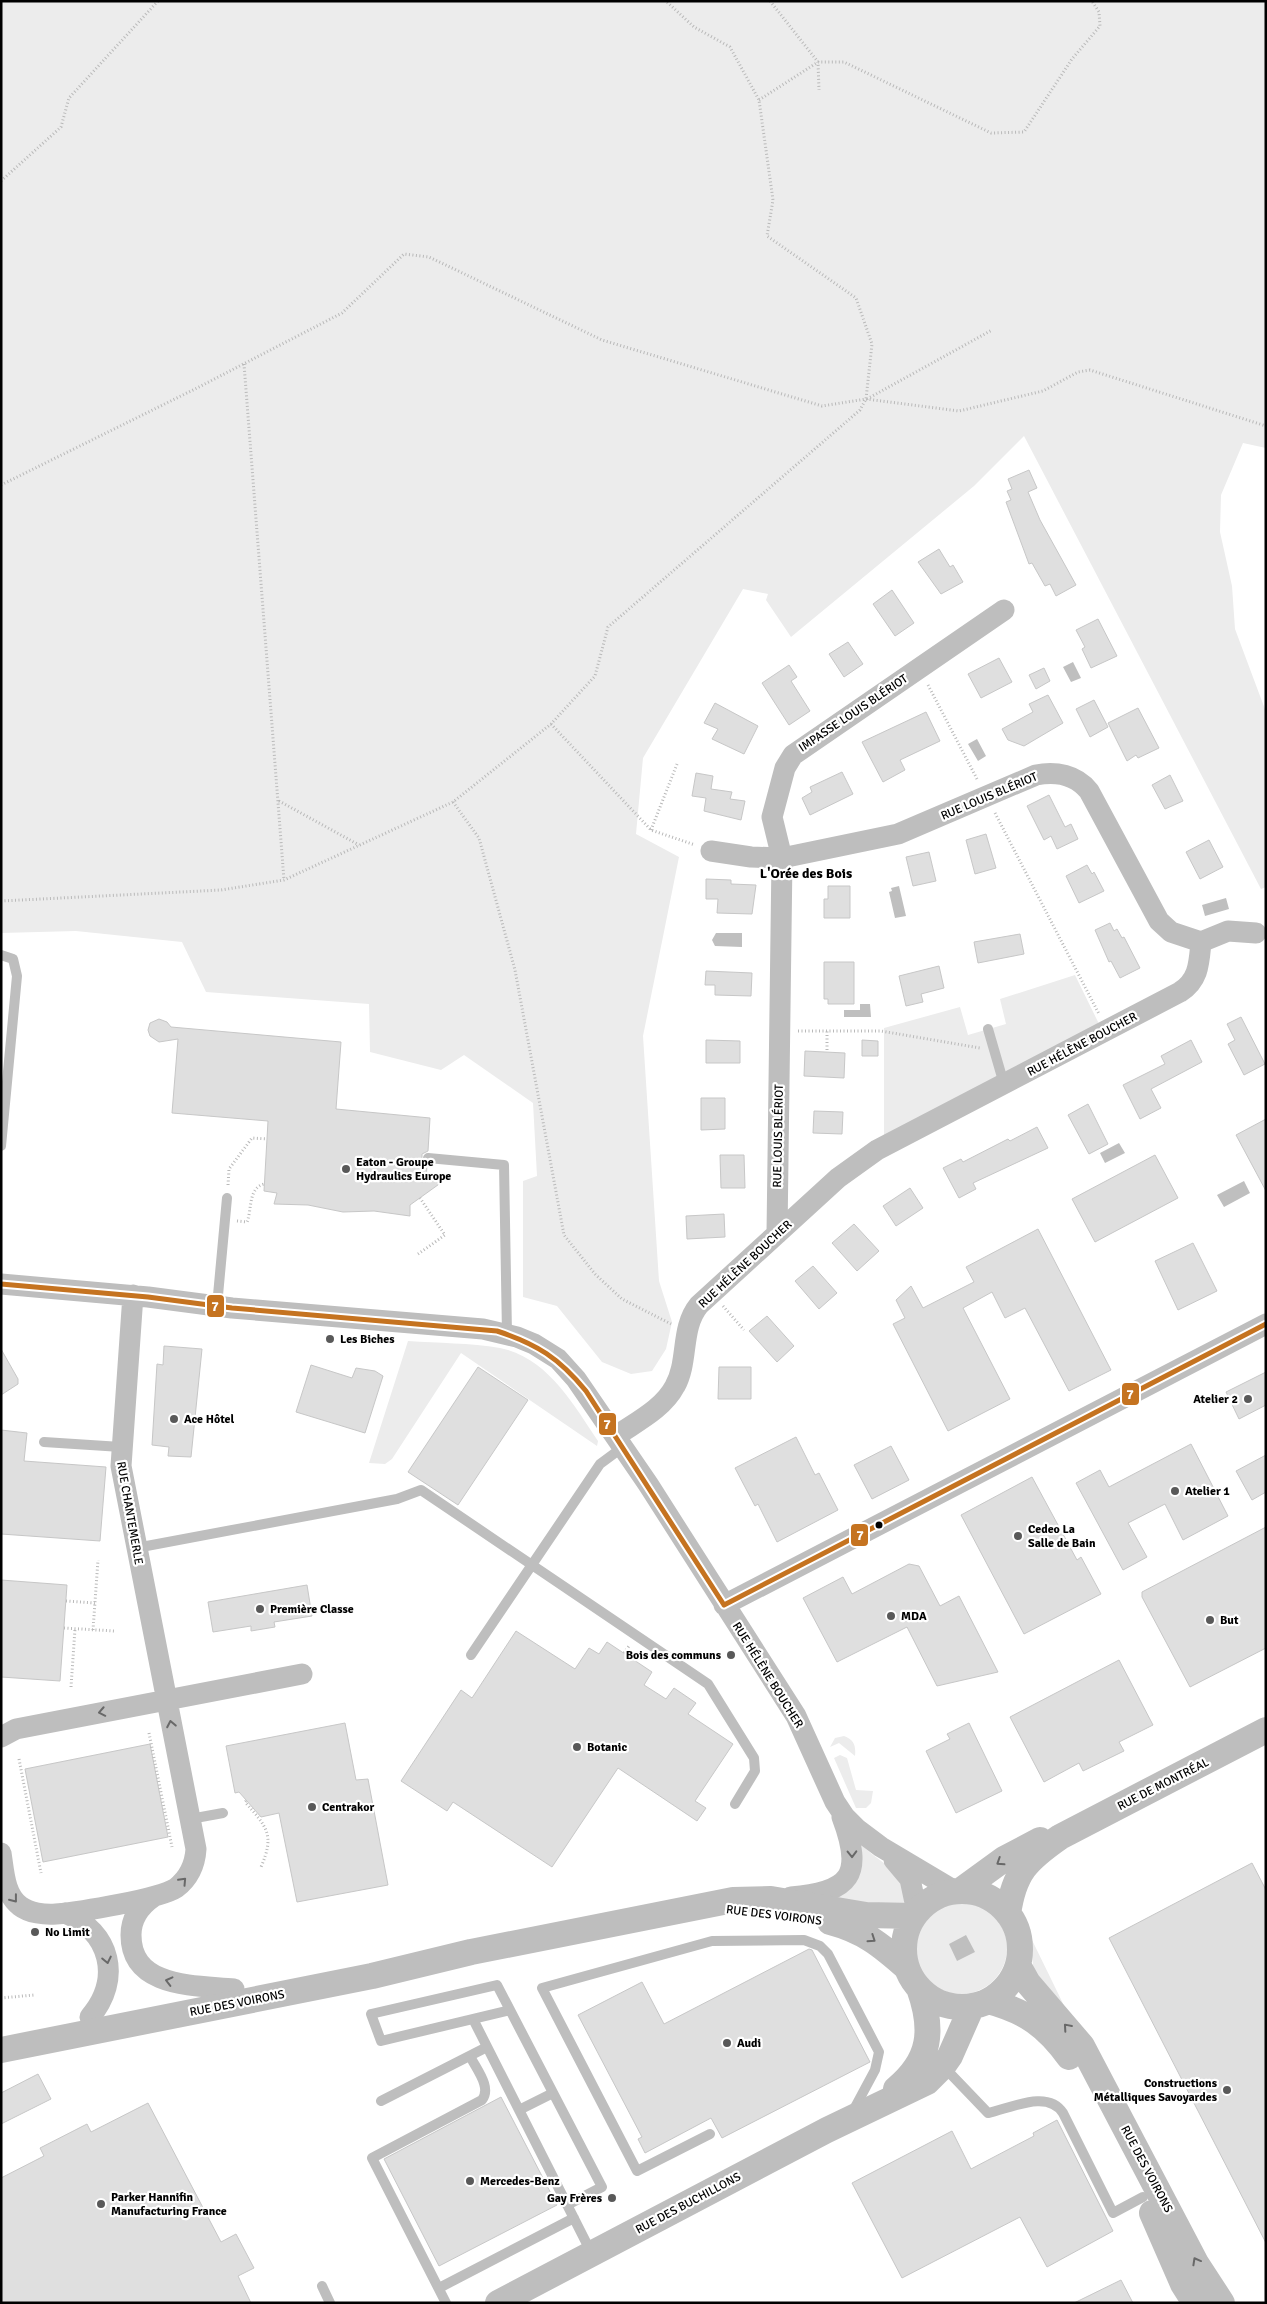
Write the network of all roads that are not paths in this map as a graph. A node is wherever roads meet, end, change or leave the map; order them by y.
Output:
1 (1004, 610) dead end
2 (711, 851) road end
3 (782, 858) junction
4 (1256, 933) dead end
5 (1201, 942) junction
6 (1, 955) edge
7 (988, 1029) dead end
8 (1004, 1084) junction
9 (1, 1146) edge
10 (428, 1158) dead end
11 (227, 1198) road end
12 (777, 1234) junction
13 (1, 1284) edge
14 (133, 1295) junction
15 (217, 1306) junction
16 (1266, 1324) edge
17 (507, 1334) junction
18 (620, 1441) junction
19 (44, 1442) dead end
20 (120, 1447) junction
21 (136, 1548) junction
22 (532, 1565) junction
23 (724, 1605) junction
24 (471, 1655) dead end
25 (302, 1674) dead end
26 (167, 1699) junction
27 (1266, 1730) edge
28 (1, 1737) edge
29 (735, 1804) dead end
30 (839, 1808) junction
31 (223, 1813) dead end
32 (190, 1819) junction
33 (1060, 1837) junction
34 (882, 1848) junction
35 (1, 1853) edge
36 (958, 1891) junction
37 (153, 1897) junction
38 (772, 1899) junction
39 (688, 1910) junction
40 (65, 1913) junction
41 (915, 1914) junction
42 (1008, 1914) junction
43 (471, 1952) junction
44 (1018, 1965) junction
45 (913, 1978) junction
46 (234, 1989) junction
47 (980, 2003) junction
48 (510, 2010) junction
49 (90, 2017) junction
50 (473, 2019) junction
51 (1, 2036) edge
52 (927, 2042) junction
53 (487, 2047) junction
54 (1, 2050) edge
55 (470, 2056) junction
56 (943, 2066) junction
57 (553, 2093) junction
58 (381, 2101) dead end
59 (878, 2104) junction
60 (519, 2110) junction
61 (849, 2119) junction
62 (710, 2134) dead end
63 (1144, 2197) junction
64 (567, 2204) junction
65 (574, 2218) junction
66 (592, 2254) junction
67 (322, 2286) dead end
68 (439, 2288) junction
69 (330, 2303) edge
70 (446, 2303) edge
71 (498, 2303) edge
72 (1195, 2303) edge
73 (1222, 2303) edge

1 - 3 street, IMPASSE LOUIS BLÉRIOT
2 - 3 street, RUE LOUIS BLÉRIOT
3 - 5 street, RUE LOUIS BLÉRIOT
3 - 12 street, RUE LOUIS BLÉRIOT
4 - 5 street
5 - 8 street, RUE HÉLÈNE BOUCHER
6 - 9 lane
7 - 8 lane
8 - 12 street, RUE HÉLÈNE BOUCHER
10 - 17 lane
11 - 15 lane
12 - 18 street, RUE HÉLÈNE BOUCHER
13 - 14 street
14 - 15 street
14 - 20 street, RUE CHANTEMERLE
15 - 17 street
16 - 23 street
17 - 18 street
18 - 22 lane
18 - 23 street, RUE HÉLÈNE BOUCHER
19 - 20 lane
20 - 21 street, RUE CHANTEMERLE
21 - 22 lane
21 - 26 street, RUE CHANTEMERLE
22 - 24 lane
22 - 29 lane
23 - 30 street, RUE HÉLÈNE BOUCHER
25 - 26 street
26 -> 28 street
32 -> 26 street, RUE CHANTEMERLE
27 - 33 street, RUE DE MONTRÉAL
30 - 34 street, RUE HÉLÈNE BOUCHER
30 -> 38 street, RUE HÉLÈNE BOUCHER
31 - 32 lane
37 -> 32 street, RUE CHANTEMERLE
33 -> 36 street, RUE DE MONTRÉAL
33 - 42 street, RUE DE MONTRÉAL
34 - 36 street, RUE HÉLÈNE BOUCHER
34 - 41 street, RUE HÉLÈNE BOUCHER
35 -> 40 street, RUE CHANTEMERLE
36 - 41 street
36 - 42 street
37 - 40 street, RUE CHANTEMERLE
46 -> 37 street, RUE CHANTEMERLE
38 - 39 street, RUE DES VOIRONS
38 - 41 street, RUE DES VOIRONS
39 - 43 street, RUE DES VOIRONS
39 -> 45 street, RUE DES VOIRONS
40 -> 49 street, RUE CHANTEMERLE
41 - 45 street
42 - 44 street
43 - 46 street, RUE DES VOIRONS
43 - 54 street, RUE DES VOIRONS
44 - 47 street
73 -> 44 street, RUE DES VOIRONS
45 - 47 street
45 - 52 street, RUE DES BUCHILLONS
46 - 49 street, RUE DES VOIRONS
47 - 56 street, RUE DES BUCHILLONS
47 - 63 street, RUE DES VOIRONS
48 - 50 lane
48 - 50 lane
48 - 57 lane
49 - 51 street, RUE DES VOIRONS
50 - 53 lane
52 - 56 lane
52 - 59 street, RUE DES BUCHILLONS
53 - 55 lane
53 - 60 lane
55 - 58 lane
55 - 68 lane
56 - 59 street, RUE DES BUCHILLONS
56 - 63 lane
57 - 60 lane
57 - 64 lane
59 - 61 street, RUE DES BUCHILLONS
60 - 64 lane
61 - 62 lane
61 - 66 street, RUE DES BUCHILLONS
63 - 72 street, RUE DES VOIRONS
64 - 65 lane
65 - 66 lane
65 - 68 lane
66 - 71 street, RUE DES BUCHILLONS
67 - 69 lane
68 - 70 lane

